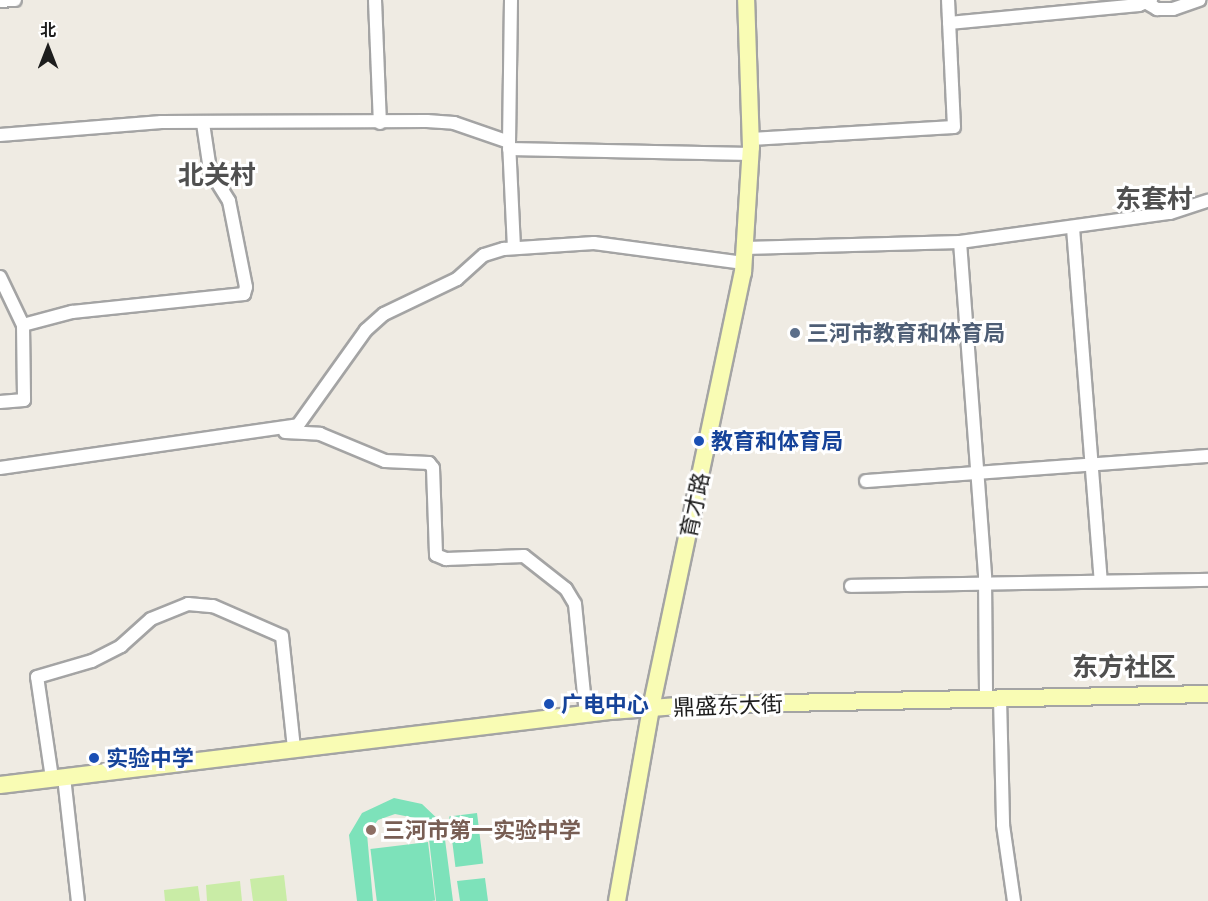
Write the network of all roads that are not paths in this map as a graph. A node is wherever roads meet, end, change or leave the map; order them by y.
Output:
1 (15, 0) edge
2 (375, 0) edge
3 (512, 0) edge
4 (746, 0) edge
5 (948, 0) edge
6 (1199, 0) edge
7 (0, 1) edge
8 (1149, 2) edge
9 (949, 23) junction
10 (203, 123) junction
11 (380, 123) junction
12 (0, 135) edge
13 (509, 146) junction
14 (751, 147) junction
15 (1208, 201) edge
16 (1073, 228) junction
17 (960, 242) junction
18 (514, 247) junction
19 (745, 255) junction
20 (0, 277) edge
21 (23, 325) junction
22 (0, 402) edge
23 (281, 430) junction
24 (1208, 456) edge
25 (1091, 464) junction
26 (0, 468) edge
27 (977, 473) junction
28 (866, 481) dead end
29 (1208, 580) edge
30 (1101, 581) junction
31 (985, 584) junction
32 (850, 586) dead end
33 (1208, 694) edge
34 (993, 698) junction
35 (651, 708) junction
36 (586, 714) junction
37 (294, 749) junction
38 (58, 778) junction
39 (0, 785) edge
40 (78, 901) edge
41 (617, 901) edge
42 (1014, 901) edge

1 - 7 street
2 - 11 street
3 - 13 street
4 - 14 main road, 育才路
5 - 9 street
6 - 8 street
8 - 9 street
9 - 14 street
10 - 11 street
10 - 12 street
10 - 21 street
11 - 13 street
13 - 14 street
13 - 18 street
14 - 19 main road, 育才路
15 - 16 street
16 - 17 street
16 - 25 street
17 - 19 street
17 - 27 street
18 - 19 street
18 - 23 street
19 - 35 main road, 育才路
20 - 21 street
21 - 22 street
23 - 26 street
23 - 36 street
24 - 25 street
25 - 27 street
25 - 30 street
27 - 28 street
27 - 31 street
29 - 30 street
30 - 31 street
31 - 32 street
31 - 34 street
33 - 34 main road, 鼎盛东大街
34 - 35 main road, 鼎盛东大街
34 - 42 street
35 - 36 main road, 鼎盛东大街
35 - 41 main road, 育才路
36 - 37 main road, 鼎盛东大街
37 - 38 main road, 鼎盛东大街
37 - 38 street
38 - 39 main road, 鼎盛东大街
38 - 40 street

